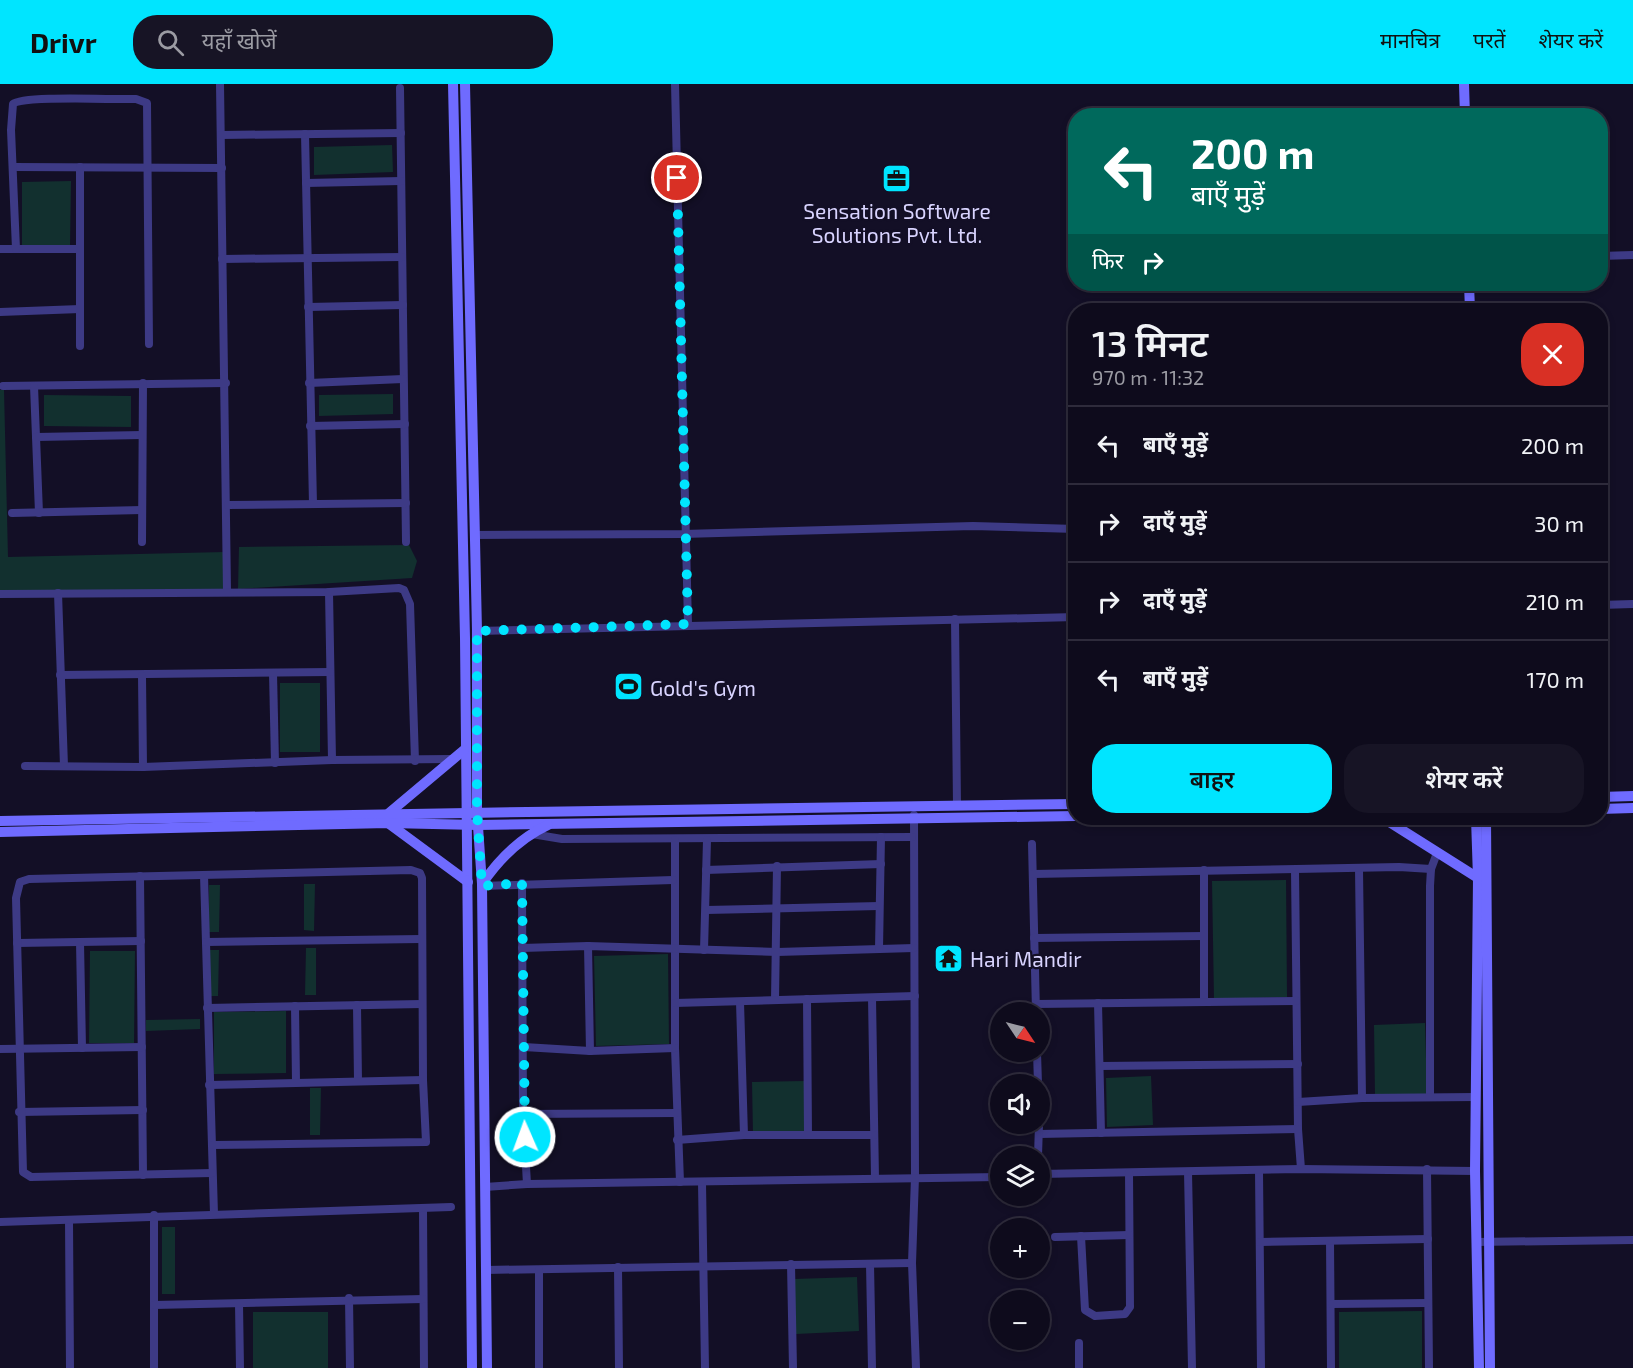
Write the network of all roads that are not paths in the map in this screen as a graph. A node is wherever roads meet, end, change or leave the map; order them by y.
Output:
1 (220, 84) edge
2 (453, 84) edge
3 (465, 84) edge
4 (675, 84) edge
5 (1464, 84) edge
6 (400, 88) dead end
7 (1465, 108) edge
8 (401, 133) junction
9 (305, 134) junction
10 (221, 135) junction
11 (14, 167) junction
12 (80, 167) junction
13 (148, 167) junction
14 (222, 168) junction
15 (401, 181) junction
16 (306, 183) junction
17 (0, 249) edge
18 (16, 249) junction
19 (80, 249) junction
20 (1608, 255) edge
21 (1633, 255) edge
22 (309, 257) junction
23 (402, 257) junction
24 (222, 260) junction
25 (403, 305) junction
26 (308, 307) junction
27 (80, 309) junction
28 (0, 312) edge
29 (149, 344) dead end
30 (80, 346) dead end
31 (403, 379) junction
32 (143, 383) junction
33 (226, 383) junction
34 (309, 383) junction
35 (3, 386) dead end
36 (34, 386) junction
37 (405, 424) junction
38 (310, 426) junction
39 (142, 435) junction
40 (36, 436) junction
41 (406, 503) junction
42 (313, 504) junction
43 (228, 505) junction
44 (142, 510) junction
45 (12, 513) dead end
46 (39, 513) junction
47 (1068, 529) edge
48 (683, 534) junction
49 (475, 535) junction
50 (142, 542) dead end
51 (406, 542) dead end
52 (227, 591) junction
53 (329, 592) junction
54 (58, 593) junction
55 (0, 594) edge
56 (1633, 604) edge
57 (1608, 605) edge
58 (1068, 617) edge
59 (955, 619) junction
60 (688, 624) junction
61 (477, 631) junction
62 (330, 672) junction
63 (273, 673) junction
64 (60, 675) junction
65 (142, 676) junction
66 (464, 750) junction
67 (454, 759) junction
68 (332, 760) junction
69 (415, 760) junction
70 (275, 763) junction
71 (25, 766) dead end
72 (64, 766) junction
73 (143, 767) junction
74 (1633, 796) edge
75 (1608, 797) edge
76 (1068, 804) edge
77 (915, 806) junction
78 (957, 806) junction
79 (1633, 808) edge
80 (1608, 809) edge
81 (465, 812) junction
82 (477, 812) junction
83 (1068, 816) edge
84 (389, 818) junction
85 (914, 818) junction
86 (0, 821) edge
87 (554, 823) junction
88 (465, 824) junction
89 (478, 825) junction
90 (1394, 825) edge
91 (1476, 825) edge
92 (1486, 825) edge
93 (0, 832) edge
94 (532, 834) junction
95 (881, 837) junction
96 (912, 837) junction
97 (675, 840) junction
98 (707, 840) junction
99 (1032, 844) dead end
100 (1437, 854) junction
101 (881, 864) junction
102 (777, 866) junction
103 (1359, 869) junction
104 (1431, 869) junction
105 (706, 870) junction
106 (1204, 870) junction
107 (1295, 871) junction
108 (1033, 874) junction
109 (204, 875) junction
110 (140, 876) junction
111 (1478, 878) junction
112 (673, 880) junction
113 (468, 882) junction
114 (522, 883) junction
115 (482, 885) junction
116 (879, 906) junction
117 (778, 908) junction
118 (706, 910) junction
119 (1204, 936) junction
120 (1034, 938) junction
121 (421, 939) junction
122 (141, 941) junction
123 (80, 942) junction
124 (206, 942) junction
125 (17, 944) junction
126 (588, 946) junction
127 (522, 948) junction
128 (674, 948) junction
129 (914, 948) junction
130 (879, 949) junction
131 (704, 950) junction
132 (777, 952) junction
133 (915, 996) junction
134 (872, 998) junction
135 (807, 999) junction
136 (775, 1000) junction
137 (1204, 1000) junction
138 (1296, 1001) junction
139 (740, 1002) junction
140 (1036, 1002) edge
141 (675, 1003) junction
142 (1098, 1003) junction
143 (422, 1004) junction
144 (357, 1005) junction
145 (295, 1006) junction
146 (1050, 1007) edge
147 (207, 1008) junction
148 (142, 1047) junction
149 (524, 1047) junction
150 (82, 1048) junction
151 (675, 1048) junction
152 (0, 1049) edge
153 (19, 1049) junction
154 (590, 1051) junction
155 (1298, 1064) junction
156 (1100, 1066) junction
157 (423, 1080) junction
158 (358, 1081) junction
159 (296, 1082) junction
160 (209, 1085) junction
161 (1430, 1097) junction
162 (1476, 1097) junction
163 (1362, 1098) junction
164 (1298, 1102) junction
165 (143, 1110) junction
166 (19, 1112) junction
167 (676, 1113) junction
168 (524, 1114) junction
169 (1298, 1129) junction
170 (1101, 1133) junction
171 (808, 1134) junction
172 (1040, 1134) edge
173 (1050, 1134) edge
174 (744, 1135) junction
175 (874, 1135) junction
176 (677, 1140) junction
177 (213, 1145) junction
178 (1039, 1146) edge
179 (1301, 1169) junction
180 (1427, 1169) junction
181 (1475, 1171) junction
182 (1188, 1172) junction
183 (1259, 1172) junction
184 (212, 1173) junction
185 (1129, 1173) junction
186 (1050, 1174) edge
187 (143, 1175) junction
188 (990, 1177) edge
189 (875, 1178) junction
190 (915, 1178) junction
191 (680, 1182) junction
192 (702, 1183) junction
193 (527, 1184) junction
194 (485, 1187) junction
195 (451, 1207) dead end
196 (423, 1209) junction
197 (214, 1214) junction
198 (154, 1215) junction
199 (69, 1221) junction
200 (0, 1222) edge
201 (1129, 1235) junction
202 (1081, 1236) junction
203 (1055, 1237) dead end
204 (1428, 1239) junction
205 (1633, 1240) edge
206 (1330, 1241) junction
207 (1260, 1242) junction
208 (1476, 1242) junction
209 (1488, 1242) junction
210 (912, 1263) junction
211 (791, 1264) junction
212 (870, 1264) junction
213 (704, 1265) junction
214 (618, 1267) junction
215 (486, 1270) junction
216 (539, 1270) junction
217 (349, 1298) junction
218 (423, 1299) junction
219 (1428, 1302) junction
220 (238, 1304) junction
221 (1332, 1304) junction
222 (154, 1305) junction
223 (1079, 1342) dead end
224 (70, 1368) edge
225 (154, 1368) edge
226 (240, 1368) edge
227 (350, 1368) edge
228 (424, 1368) edge
229 (472, 1368) edge
230 (487, 1368) edge
231 (540, 1368) edge
232 (619, 1368) edge
233 (705, 1368) edge
234 (793, 1368) edge
235 (872, 1368) edge
236 (916, 1368) edge
237 (1079, 1368) edge
238 (1192, 1368) edge
239 (1261, 1368) edge
240 (1331, 1368) edge
241 (1429, 1368) edge
242 (1479, 1368) edge
243 (1490, 1368) edge

1 - 10 street
2 - 66 main road
3 - 49 main road
4 - 48 street
5 - 7 main road
6 - 8 street
8 - 9 street
8 - 15 street
9 - 10 street
9 - 16 street
10 - 14 street
11 - 12 street
11 - 13 street
11 - 18 street
12 - 13 street
12 - 19 street
13 - 14 street
13 - 29 street
14 - 24 street
15 - 16 street
15 - 23 street
16 - 22 street
17 - 18 street
18 - 19 street
19 - 27 street
20 - 21 street
22 - 23 street
22 - 24 street
22 - 26 street
23 - 25 street
24 - 33 street
25 - 26 street
25 - 31 street
26 - 34 street
27 - 28 street
27 - 30 street
31 - 34 street
31 - 37 street
32 - 33 street
32 - 36 street
32 - 39 street
33 - 43 street
34 - 38 street
35 - 36 street
36 - 40 street
37 - 38 street
37 - 41 street
38 - 42 street
39 - 40 street
39 - 44 street
40 - 46 street
41 - 42 street
41 - 51 street
42 - 43 street
43 - 52 street
44 - 46 street
44 - 50 street
45 - 46 street
47 - 48 street
48 - 49 street
48 - 60 street
49 - 61 main road
52 - 53 street
52 - 54 street
53 - 62 street
53 - 69 street
54 - 55 street
54 - 64 street
56 - 57 street
58 - 59 street
59 - 60 street
59 - 78 street
60 - 61 street
61 - 82 main road
62 - 63 street
62 - 68 street
63 - 65 street
63 - 70 street
64 - 65 street
64 - 72 street
65 - 73 street
66 - 67 main road
66 - 81 main road
67 - 69 street
67 - 84 main road
68 - 69 street
68 - 70 street
70 - 73 street
71 - 72 street
72 - 73 street
74 - 75 main road
76 - 78 main road
77 - 78 main road
77 - 82 main road
77 - 85 street
79 - 80 main road
81 - 82 main road
81 - 84 main road
81 - 88 main road
82 - 89 main road
83 - 85 main road
84 - 86 main road
84 - 88 main road
84 - 93 main road
84 - 113 main road
85 - 87 main road
85 - 96 street
87 - 89 main road
87 - 94 main road
88 - 89 main road
88 - 113 main road
89 - 115 main road
90 - 100 main road
91 - 111 main road
92 - 209 main road
94 - 97 street
94 - 115 main road
95 - 96 street
95 - 98 street
95 - 101 street
96 - 129 street
97 - 98 street
97 - 112 street
98 - 105 street
99 - 108 street
100 - 104 street
100 - 111 main road
101 - 102 street
101 - 116 street
102 - 105 street
102 - 117 street
103 - 104 street
103 - 107 street
103 - 163 street
104 - 161 street
105 - 118 street
106 - 107 street
106 - 108 street
106 - 119 street
107 - 138 street
108 - 120 street
109 - 110 street
109 - 121 street
109 - 124 street
110 - 122 street
110 - 125 street
111 - 162 main road
112 - 114 street
112 - 128 street
113 - 229 main road
114 - 115 street
114 - 127 street
115 - 194 main road
116 - 117 street
116 - 130 street
117 - 118 street
117 - 132 street
118 - 131 street
119 - 120 street
119 - 137 street
120 - 140 street
121 - 124 street
121 - 143 street
122 - 123 street
122 - 148 street
123 - 125 street
123 - 150 street
124 - 147 street
125 - 153 street
126 - 127 street
126 - 128 street
126 - 154 street
127 - 149 street
128 - 131 street
128 - 141 street
129 - 130 street
129 - 133 street
130 - 132 street
131 - 132 street
132 - 136 street
133 - 134 street
133 - 190 street
134 - 135 street
134 - 175 street
135 - 136 street
135 - 171 street
136 - 139 street
137 - 138 street
137 - 142 street
138 - 155 street
139 - 141 street
139 - 174 street
141 - 151 street
142 - 146 street
142 - 156 street
143 - 144 street
143 - 157 street
144 - 145 street
144 - 158 street
145 - 147 street
145 - 159 street
147 - 160 street
148 - 150 street
148 - 165 street
149 - 154 street
149 - 168 street
150 - 153 street
151 - 154 street
151 - 167 street
152 - 153 street
153 - 166 street
155 - 156 street
155 - 164 street
156 - 170 street
157 - 158 street
157 - 177 street
158 - 159 street
159 - 160 street
160 - 177 street
161 - 162 street
161 - 163 street
162 - 181 main road
163 - 164 street
164 - 169 street
165 - 166 street
165 - 187 street
166 - 187 street
167 - 168 street
167 - 176 street
168 - 193 street
169 - 170 street
169 - 179 street
170 - 173 street
171 - 174 street
171 - 175 street
172 - 178 street
174 - 176 street
175 - 189 street
176 - 191 street
177 - 184 street
179 - 180 street
179 - 183 street
180 - 181 street
180 - 204 street
181 - 208 main road
182 - 183 street
182 - 185 street
182 - 238 street
183 - 207 street
184 - 187 street
184 - 197 street
185 - 186 street
185 - 201 street
188 - 190 street
189 - 190 street
189 - 192 street
190 - 210 street
191 - 192 street
191 - 193 street
192 - 213 street
193 - 194 street
194 - 215 main road
195 - 196 street
196 - 197 street
196 - 218 street
197 - 198 street
198 - 199 street
198 - 222 street
199 - 200 street
199 - 224 street
201 - 202 street
201 - 202 street
202 - 203 street
204 - 206 street
204 - 219 street
205 - 209 street
206 - 207 street
206 - 221 street
207 - 239 street
208 - 209 street
208 - 242 main road
209 - 243 main road
210 - 212 street
210 - 236 street
211 - 212 street
211 - 213 street
211 - 234 street
212 - 235 street
213 - 214 street
213 - 233 street
214 - 216 street
214 - 232 street
215 - 216 street
215 - 230 main road
216 - 231 street
217 - 218 street
217 - 220 street
217 - 227 street
218 - 228 street
219 - 221 street
219 - 241 street
220 - 222 street
220 - 226 street
221 - 240 street
222 - 225 street
223 - 237 street

